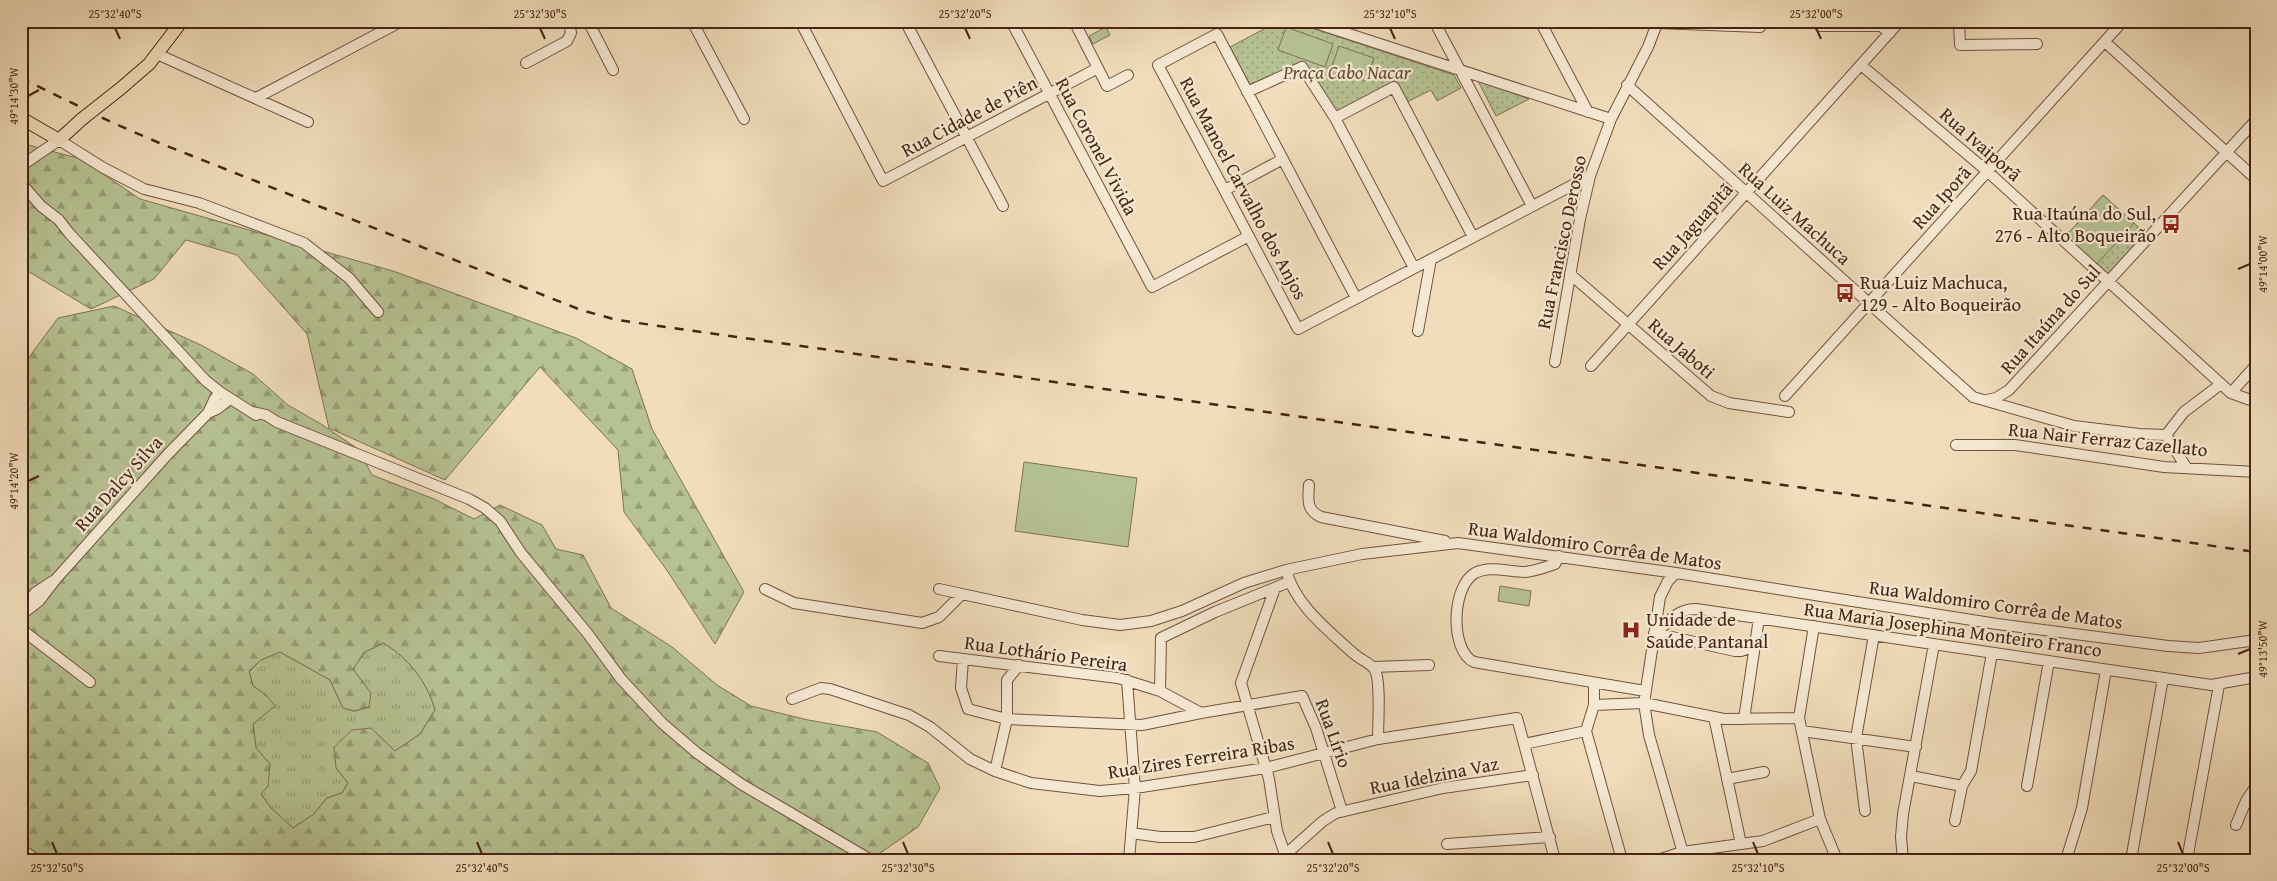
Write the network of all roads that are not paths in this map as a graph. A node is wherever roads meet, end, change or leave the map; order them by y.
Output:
1 (182, 21) edge
2 (402, 21) edge
3 (569, 21) edge
4 (602, 21) edge
5 (692, 21) edge
6 (800, 21) edge
7 (905, 21) edge
8 (1010, 21) edge
9 (1074, 21) edge
10 (1434, 21) edge
11 (1540, 21) edge
12 (1760, 21) edge
13 (1900, 21) edge
14 (1959, 21) edge
15 (1316, 22) edge
16 (1657, 22) edge
17 (2123, 22) edge
18 (2256, 22) edge
19 (589, 24) edge
20 (1820, 26) dead end
21 (1890, 33) junction
22 (2105, 42) junction
23 (2037, 44) dead end
24 (157, 54) junction
25 (526, 63) dead end
26 (1861, 65) junction
27 (1098, 68) junction
28 (614, 70) dead end
29 (1460, 70) junction
30 (1128, 75) dead end
31 (1627, 85) junction
32 (1247, 92) junction
33 (1049, 94) junction
34 (256, 98) junction
35 (1588, 112) junction
36 (21, 118) edge
37 (1335, 118) junction
38 (744, 119) dead end
39 (1611, 119) junction
40 (2256, 120) edge
41 (308, 122) dead end
42 (966, 137) junction
43 (59, 140) junction
44 (2226, 152) junction
45 (1283, 159) junction
46 (21, 166) edge
47 (1987, 172) junction
48 (1590, 176) junction
49 (2256, 179) edge
50 (21, 184) edge
51 (1225, 190) junction
52 (1746, 193) junction
53 (1003, 206) dead end
54 (1532, 206) junction
55 (1249, 236) junction
56 (1473, 237) junction
57 (1431, 259) junction
58 (1414, 268) junction
59 (1570, 274) junction
60 (2108, 282) junction
61 (1356, 298) junction
62 (1868, 303) junction
63 (378, 312) dead end
64 (1628, 324) junction
65 (1418, 331) dead end
66 (1555, 362) dead end
67 (2256, 365) edge
68 (1591, 366) dead end
69 (2221, 384) junction
70 (216, 389) junction
71 (2230, 393) junction
72 (1785, 396) dead end
73 (230, 399) junction
74 (1987, 400) junction
75 (2256, 402) edge
76 (1789, 412) dead end
77 (208, 413) junction
78 (2166, 435) junction
79 (1956, 445) dead end
80 (2186, 467) junction
81 (2256, 472) edge
82 (1309, 485) dead end
83 (1458, 543) junction
84 (1559, 556) junction
85 (1286, 570) junction
86 (1676, 573) junction
87 (56, 579) junction
88 (1289, 582) junction
89 (1275, 588) junction
90 (765, 589) dead end
91 (940, 589) dead end
92 (961, 595) junction
93 (21, 610) edge
94 (21, 615) edge
95 (1759, 618) junction
96 (1814, 626) junction
97 (21, 629) edge
98 (1654, 633) junction
99 (1874, 635) junction
100 (2256, 640) edge
101 (1934, 644) junction
102 (1755, 646) junction
103 (1992, 653) junction
104 (940, 656) dead end
105 (963, 659) junction
106 (2049, 661) junction
107 (1019, 665) junction
108 (1373, 666) junction
109 (1429, 666) dead end
110 (2106, 670) junction
111 (2163, 678) junction
112 (2256, 678) edge
113 (1127, 680) junction
114 (90, 682) dead end
115 (1594, 683) junction
116 (2219, 685) junction
117 (1160, 691) junction
118 (1645, 691) junction
119 (792, 699) dead end
120 (1644, 703) junction
121 (1594, 704) junction
122 (1246, 706) junction
123 (1201, 713) junction
124 (1714, 717) junction
125 (1007, 718) junction
126 (1799, 718) junction
127 (1744, 719) junction
128 (1129, 725) junction
129 (1586, 731) junction
130 (1802, 731) junction
131 (1856, 738) junction
132 (1378, 739) junction
133 (1524, 744) junction
134 (1916, 746) junction
135 (1324, 753) junction
136 (1266, 768) junction
137 (995, 771) junction
138 (1764, 772) dead end
139 (1533, 775) junction
140 (1911, 776) junction
141 (1727, 779) junction
142 (1962, 786) junction
143 (2026, 786) dead end
144 (2256, 786) edge
145 (1135, 788) junction
146 (1342, 811) junction
147 (1866, 811) dead end
148 (1274, 817) junction
149 (1820, 820) junction
150 (1954, 820) dead end
151 (2236, 825) dead end
152 (1131, 833) junction
153 (1550, 836) junction
154 (1447, 844) dead end
155 (1741, 844) junction
156 (21, 848) edge
157 (1684, 856) edge
158 (1286, 857) edge
159 (36, 860) edge
160 (871, 860) edge
161 (1129, 860) edge
162 (1555, 860) edge
163 (1622, 860) edge
164 (1658, 860) edge
165 (1837, 860) edge
166 (1902, 860) edge
167 (2066, 860) edge
168 (2131, 860) edge
169 (2187, 860) edge

1 - 24 main road
2 - 34 street
3 - 19 street
3 - 25 street
4 - 19 street
5 - 38 street
6 - 42 street, Rua Cidade de Piên
7 - 42 street
8 - 33 street, Rua Coronel Vivida
9 - 27 street
10 - 29 street
11 - 35 street
12 - 16 street
13 - 21 street, Rua Jaguapitã
14 - 23 street
15 - 29 street
16 - 31 street, Rua Francisco Derosso
17 - 18 street
17 - 22 street, Rua Iporã
19 - 28 street
20 - 21 street
21 - 26 street, Rua Jaguapitã
22 - 44 street
22 - 47 street, Rua Iporã
24 - 34 street
24 - 43 main road, bridge
26 - 47 street, Rua Ivaiporã
26 - 52 street, Rua Jaguapitã
27 - 30 street
27 - 33 street, Rua Cidade de Piên
29 - 35 street
29 - 54 street
31 - 39 street, Rua Francisco Derosso
31 - 52 street, Rua Luiz Machuca
32 - 37 street
32 - 45 street
32 - 51 street, Rua Manoel Carvalho dos Anjos
33 - 42 street, Rua Cidade de Piên
33 - 55 street, Rua Coronel Vivida
34 - 41 street
35 - 39 street
36 - 43 main road
37 - 56 street
37 - 58 street
39 - 48 street, Rua Francisco Derosso
40 - 44 street, Rua Itaúna do Sul
42 - 53 street
43 - 46 street
43 - 63 street
44 - 49 street
44 - 60 street, Rua Itaúna do Sul
45 - 51 street
45 - 61 street
47 - 60 street, Rua Ivaiporã
47 - 62 street, Rua Iporã
48 - 54 street
48 - 59 street, Rua Francisco Derosso
50 - 70 street
51 - 55 street, Rua Manoel Carvalho dos Anjos
52 - 62 street, Rua Luiz Machuca
52 - 64 street, Rua Jaguapitã
54 - 56 street
55 - 61 street, Rua Manoel Carvalho dos Anjos
56 - 57 street
57 - 58 street
57 - 65 street
58 - 61 street
59 - 64 street, Rua Jaboti
59 - 66 street, Rua Francisco Derosso
60 - 69 street, Rua Ivaiporã
60 - 74 street, Rua Itaúna do Sul
62 - 72 street, Rua Iporã
62 - 74 street, Rua Luiz Machuca
64 - 68 street, Rua Jaguapitã
64 - 76 street, Rua Jaboti
67 - 71 street
69 - 71 street, Rua Ivaiporã
69 - 78 street
70 - 73 street
70 - 77 street, Rua Dalcy Silva
71 - 75 street
73 - 77 street, Rua Dalcy Silva
73 - 160 street
74 - 78 street, Rua Luiz Machuca
77 - 87 street, Rua Dalcy Silva
78 - 80 street
79 - 80 street, Rua Nair Ferraz Cazellato
80 - 81 street, Rua Nair Ferraz Cazellato
82 - 83 street
83 - 84 street, Rua Waldomiro Corrêa de Matos
83 - 85 street, Rua Waldomiro Corrêa de Matos
84 - 86 street, Rua Waldomiro Corrêa de Matos
84 - 115 street
85 - 88 street
85 - 92 street, Rua Waldomiro Corrêa de Matos
86 - 98 street
86 - 100 street, Rua Waldomiro Corrêa de Matos
87 - 93 street, Rua Dalcy Silva
87 - 94 street, Rua Dalcy Silva
88 - 89 street
88 - 108 street
89 - 117 street
89 - 122 street
90 - 92 street
91 - 92 street, Rua Waldomiro Corrêa de Matos
95 - 96 street, Rua Maria Josephina Monteiro Franco
95 - 98 street, Rua Maria Josephina Monteiro Franco
95 - 102 street
96 - 99 street, Rua Maria Josephina Monteiro Franco
96 - 126 street
97 - 114 street
98 - 102 street
98 - 118 street
99 - 101 street, Rua Maria Josephina Monteiro Franco
99 - 131 street
101 - 103 street, Rua Maria Josephina Monteiro Franco
101 - 134 street
102 - 127 street
103 - 106 street, Rua Maria Josephina Monteiro Franco
103 - 142 street
104 - 105 street, Rua Lothário Pereira
105 - 107 street, Rua Lothário Pereira
105 - 125 street
106 - 110 street, Rua Maria Josephina Monteiro Franco
106 - 143 street
107 - 113 street, Rua Lothário Pereira
107 - 125 street
108 - 109 street
108 - 132 street
110 - 111 street, Rua Maria Josephina Monteiro Franco
110 - 167 street
111 - 116 street, Rua Maria Josephina Monteiro Franco
111 - 168 street
112 - 116 street, Rua Maria Josephina Monteiro Franco
113 - 117 street, Rua Lothário Pereira
113 - 128 street
115 - 118 street
115 - 121 street
116 - 169 street
117 - 123 street, Rua Lothário Pereira
118 - 120 street
119 - 137 street, Rua Zires Ferreira Ribas
120 - 121 street
120 - 124 street
120 - 157 street
121 - 129 street
122 - 123 street
122 - 135 street, Rua Lírio
122 - 136 street
123 - 128 street
124 - 127 street
124 - 141 street
125 - 128 street
125 - 137 street
126 - 127 street
126 - 130 street
128 - 145 street
129 - 133 street
129 - 163 street
130 - 131 street
130 - 149 street
131 - 134 street
131 - 147 street
132 - 133 street, Rua Zires Ferreira Ribas
132 - 135 street, Rua Zires Ferreira Ribas
133 - 139 street
134 - 140 street
135 - 136 street, Rua Zires Ferreira Ribas
135 - 146 street, Rua Lírio
136 - 145 street, Rua Zires Ferreira Ribas
136 - 148 street
137 - 145 street, Rua Zires Ferreira Ribas
138 - 141 street
139 - 146 street, Rua Idelzina Vaz
139 - 153 street
140 - 142 street
140 - 166 street
141 - 155 street
142 - 150 street
144 - 151 street
145 - 152 street
146 - 158 street, Rua Idelzina Vaz
148 - 152 street
148 - 158 street
149 - 155 street
149 - 165 street
152 - 161 street
153 - 154 street
153 - 162 street
155 - 157 street
156 - 159 street
157 - 164 street

